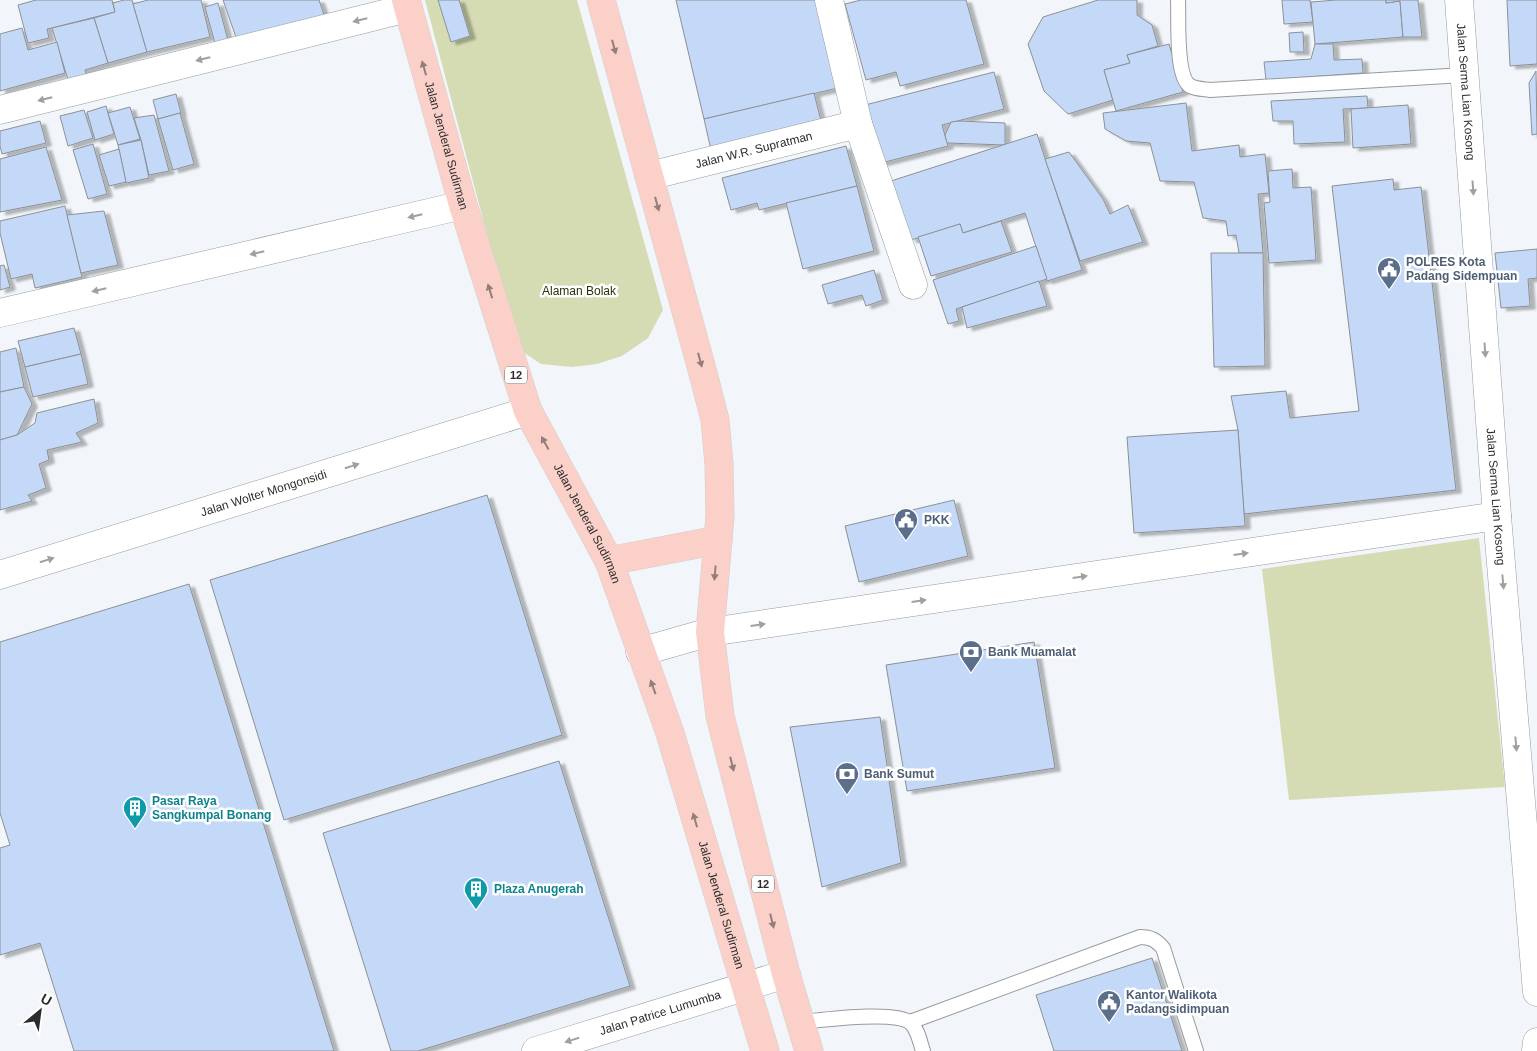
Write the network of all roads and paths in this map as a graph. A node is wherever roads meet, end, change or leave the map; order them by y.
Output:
1 (601, 0) edge
2 (829, 0) edge
3 (1178, 0) edge
4 (1459, 0) edge
5 (407, 4) edge
6 (1464, 75) junction
7 (0, 110) edge
8 (858, 124) junction
9 (649, 176) junction
10 (462, 205) junction
11 (913, 285) dead end
12 (0, 313) edge
13 (528, 412) junction
14 (1497, 516) junction
15 (718, 540) junction
16 (609, 561) junction
17 (0, 574) edge
18 (710, 632) junction
19 (640, 652) junction
20 (1533, 895) edge
21 (786, 974) junction
22 (744, 986) junction
23 (1537, 992) edge
24 (801, 1022) junction
25 (910, 1022) junction
26 (1537, 1042) edge
27 (536, 1051) edge
28 (765, 1051) edge
29 (810, 1051) edge
30 (923, 1051) edge
31 (1196, 1051) edge
32 (1536, 1051) edge

1 -> 9 highway, 12
2 - 8 street
3 - 6 lane
4 - 6 street, Jalan Serma Lian Kosong
5 -> 7 street
10 -> 5 highway, Jalan Jenderal Sudirman / 12
6 -> 14 street, Jalan Serma Lian Kosong
8 - 9 street, Jalan W.R. Supratman
8 - 11 street
9 -> 15 highway, 12
10 -> 12 street
13 -> 10 highway, Jalan Jenderal Sudirman / 12
16 -> 13 highway, Jalan Jenderal Sudirman / 12
17 -> 13 street, Jalan Wolter Mongonsidi
18 -> 14 street
14 -> 20 street, Jalan Serma Lian Kosong
15 - 16 highway
15 -> 18 highway, 12
16 - 19 highway, Jalan Jenderal Sudirman / 12
18 - 19 street
18 -> 21 highway, 12
22 -> 19 highway, Jalan Jenderal Sudirman / 12
20 - 23 street, Jalan Serma Lian Kosong
21 - 22 street, Jalan Patrice Lumumba
21 - 24 highway, 12
22 -> 27 street, Jalan Patrice Lumumba
22 - 28 highway, Jalan Jenderal Sudirman / 12
24 - 25 lane
24 - 29 highway, 12
25 - 30 lane
25 - 31 lane
26 - 32 street

